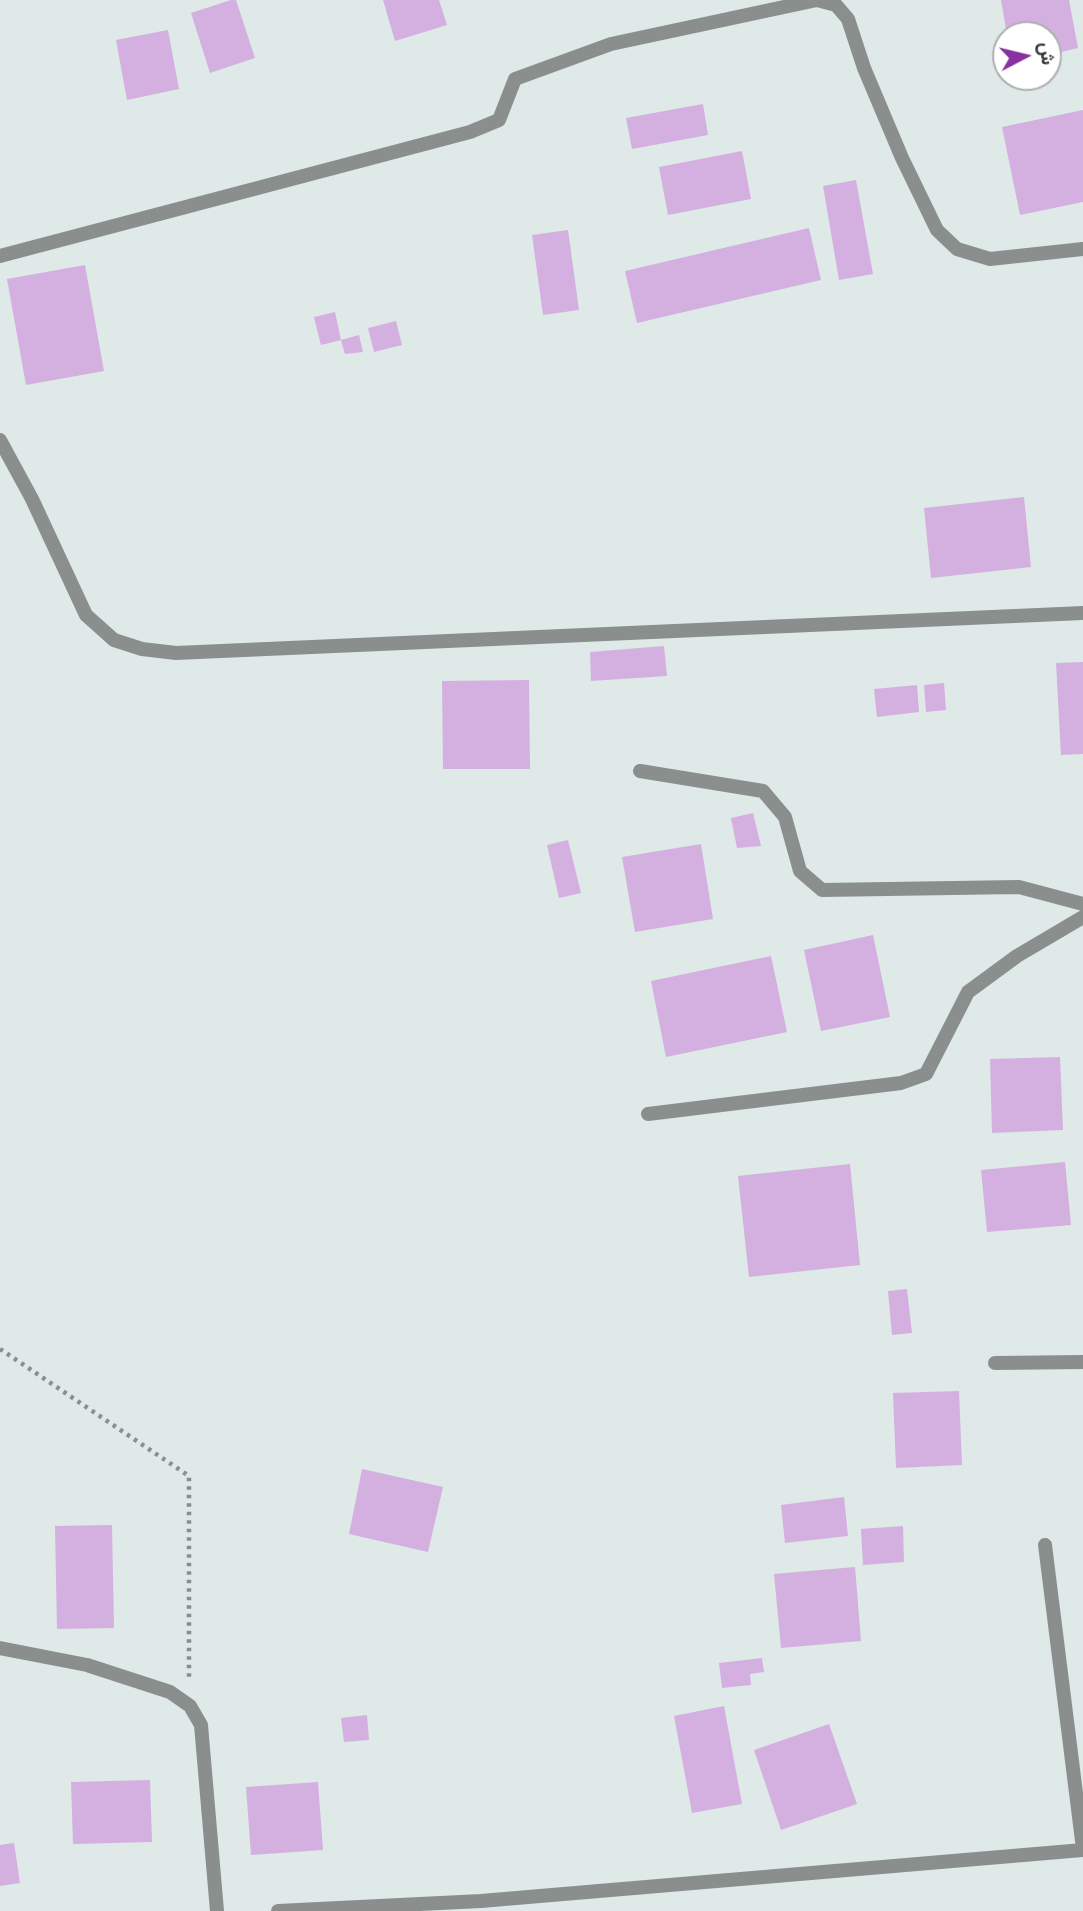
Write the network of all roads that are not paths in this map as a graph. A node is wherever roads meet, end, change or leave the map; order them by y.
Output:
1 (1083, 249) edge
2 (0, 256) edge
3 (0, 440) edge
4 (1083, 613) edge
5 (640, 771) dead end
6 (1083, 904) edge
7 (1083, 917) edge
8 (648, 1114) dead end
9 (1083, 1362) edge
10 (995, 1363) dead end
11 (1045, 1545) dead end
12 (0, 1648) edge
13 (1083, 1849) edge
14 (217, 1911) edge
15 (278, 1911) edge

1 - 2 street
3 - 4 street
5 - 6 street
7 - 8 street
9 - 10 street
11 - 13 street
12 - 14 street
13 - 15 street

